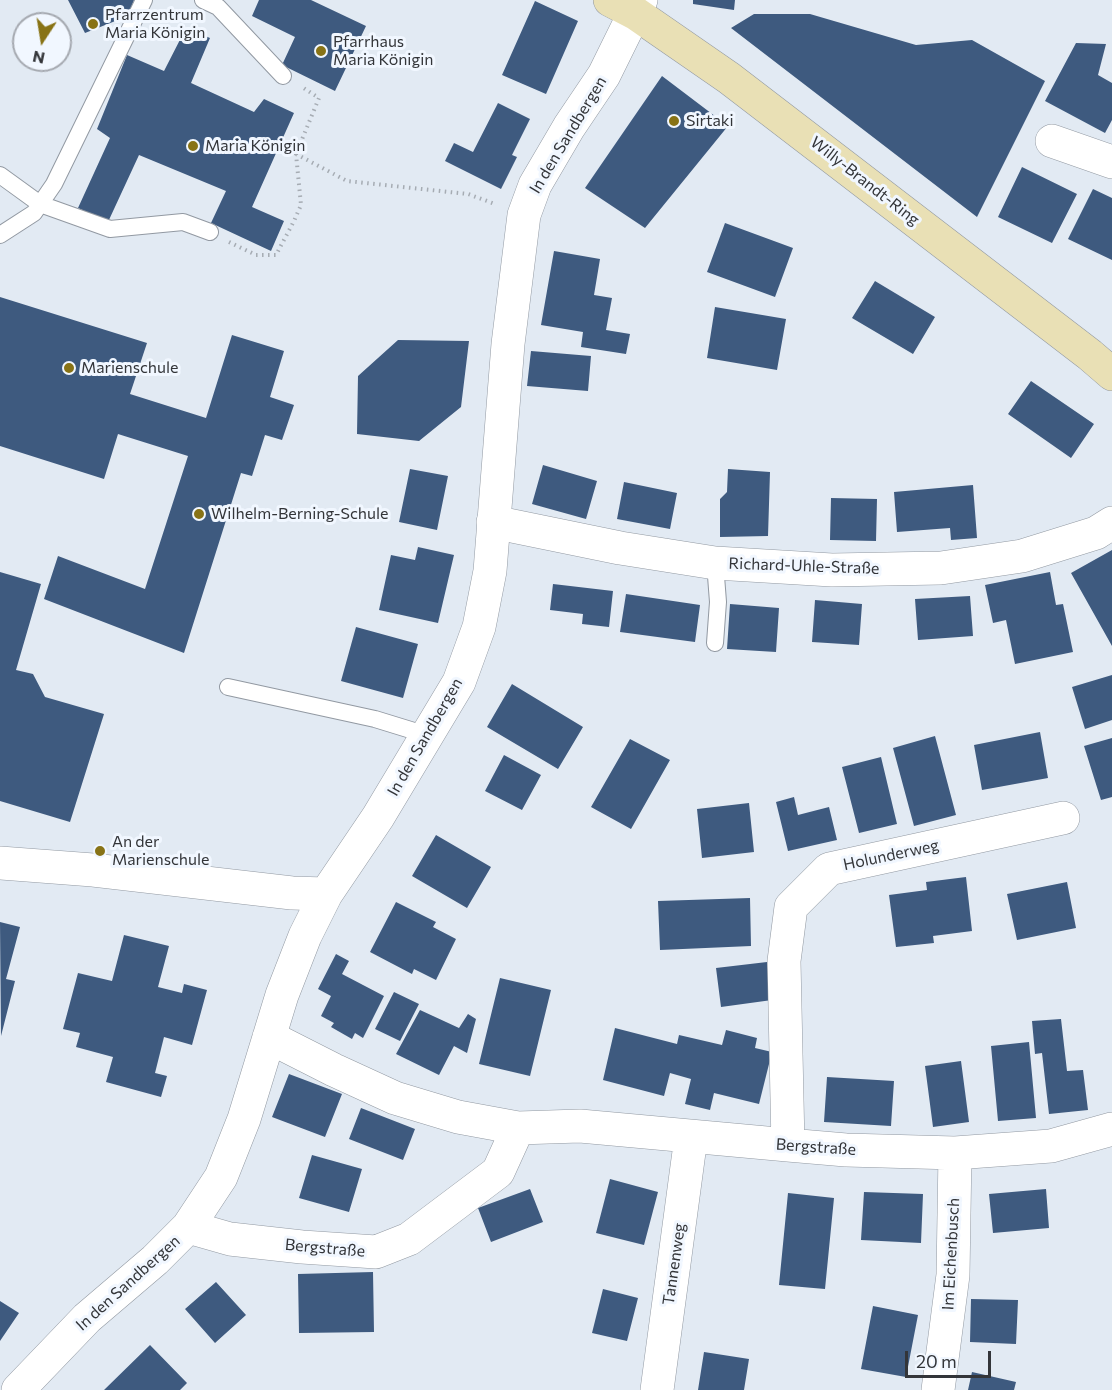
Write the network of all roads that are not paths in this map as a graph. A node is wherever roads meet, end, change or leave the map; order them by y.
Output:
1 (144, 0) edge
2 (203, 0) edge
3 (628, 4) edge
4 (283, 76) road end
5 (1052, 141) dead end
6 (1112, 162) edge
7 (0, 175) edge
8 (40, 204) junction
9 (210, 232) road end
10 (0, 235) edge
11 (1112, 374) edge
12 (493, 522) junction
13 (1112, 523) edge
14 (715, 563) junction
15 (715, 643) dead end
16 (228, 687) dead end
17 (427, 735) junction
18 (1063, 818) dead end
19 (0, 863) edge
20 (327, 894) junction
21 (269, 1037) junction
22 (518, 1128) junction
23 (1112, 1128) edge
24 (691, 1137) junction
25 (788, 1145) junction
26 (955, 1153) junction
27 (188, 1227) junction
28 (18, 1390) edge
29 (657, 1390) edge
30 (938, 1390) edge

1 - 8 lane
2 - 4 lane
3 - 11 main road, Willy-Brandt-Ring
3 - 12 street, In den Sandbergen
5 - 6 street
7 - 8 lane
8 - 9 lane
8 - 10 lane
12 - 14 street, Richard-Uhle-Straße
12 - 17 street, In den Sandbergen
13 - 14 street, Richard-Uhle-Straße
14 - 15 lane
16 - 17 lane
17 - 20 street, In den Sandbergen
18 - 25 street, Holunderweg
19 - 20 street
20 - 21 street, In den Sandbergen
21 - 22 street, Bergstraße
21 - 27 street, In den Sandbergen
22 - 24 street, Bergstraße
22 - 27 street, Bergstraße
23 - 26 street, Bergstraße
24 - 25 street, Bergstraße
24 - 29 street, Tannenweg
25 - 26 street, Bergstraße
26 - 30 street, Im Eichenbusch
27 - 28 street, In den Sandbergen

